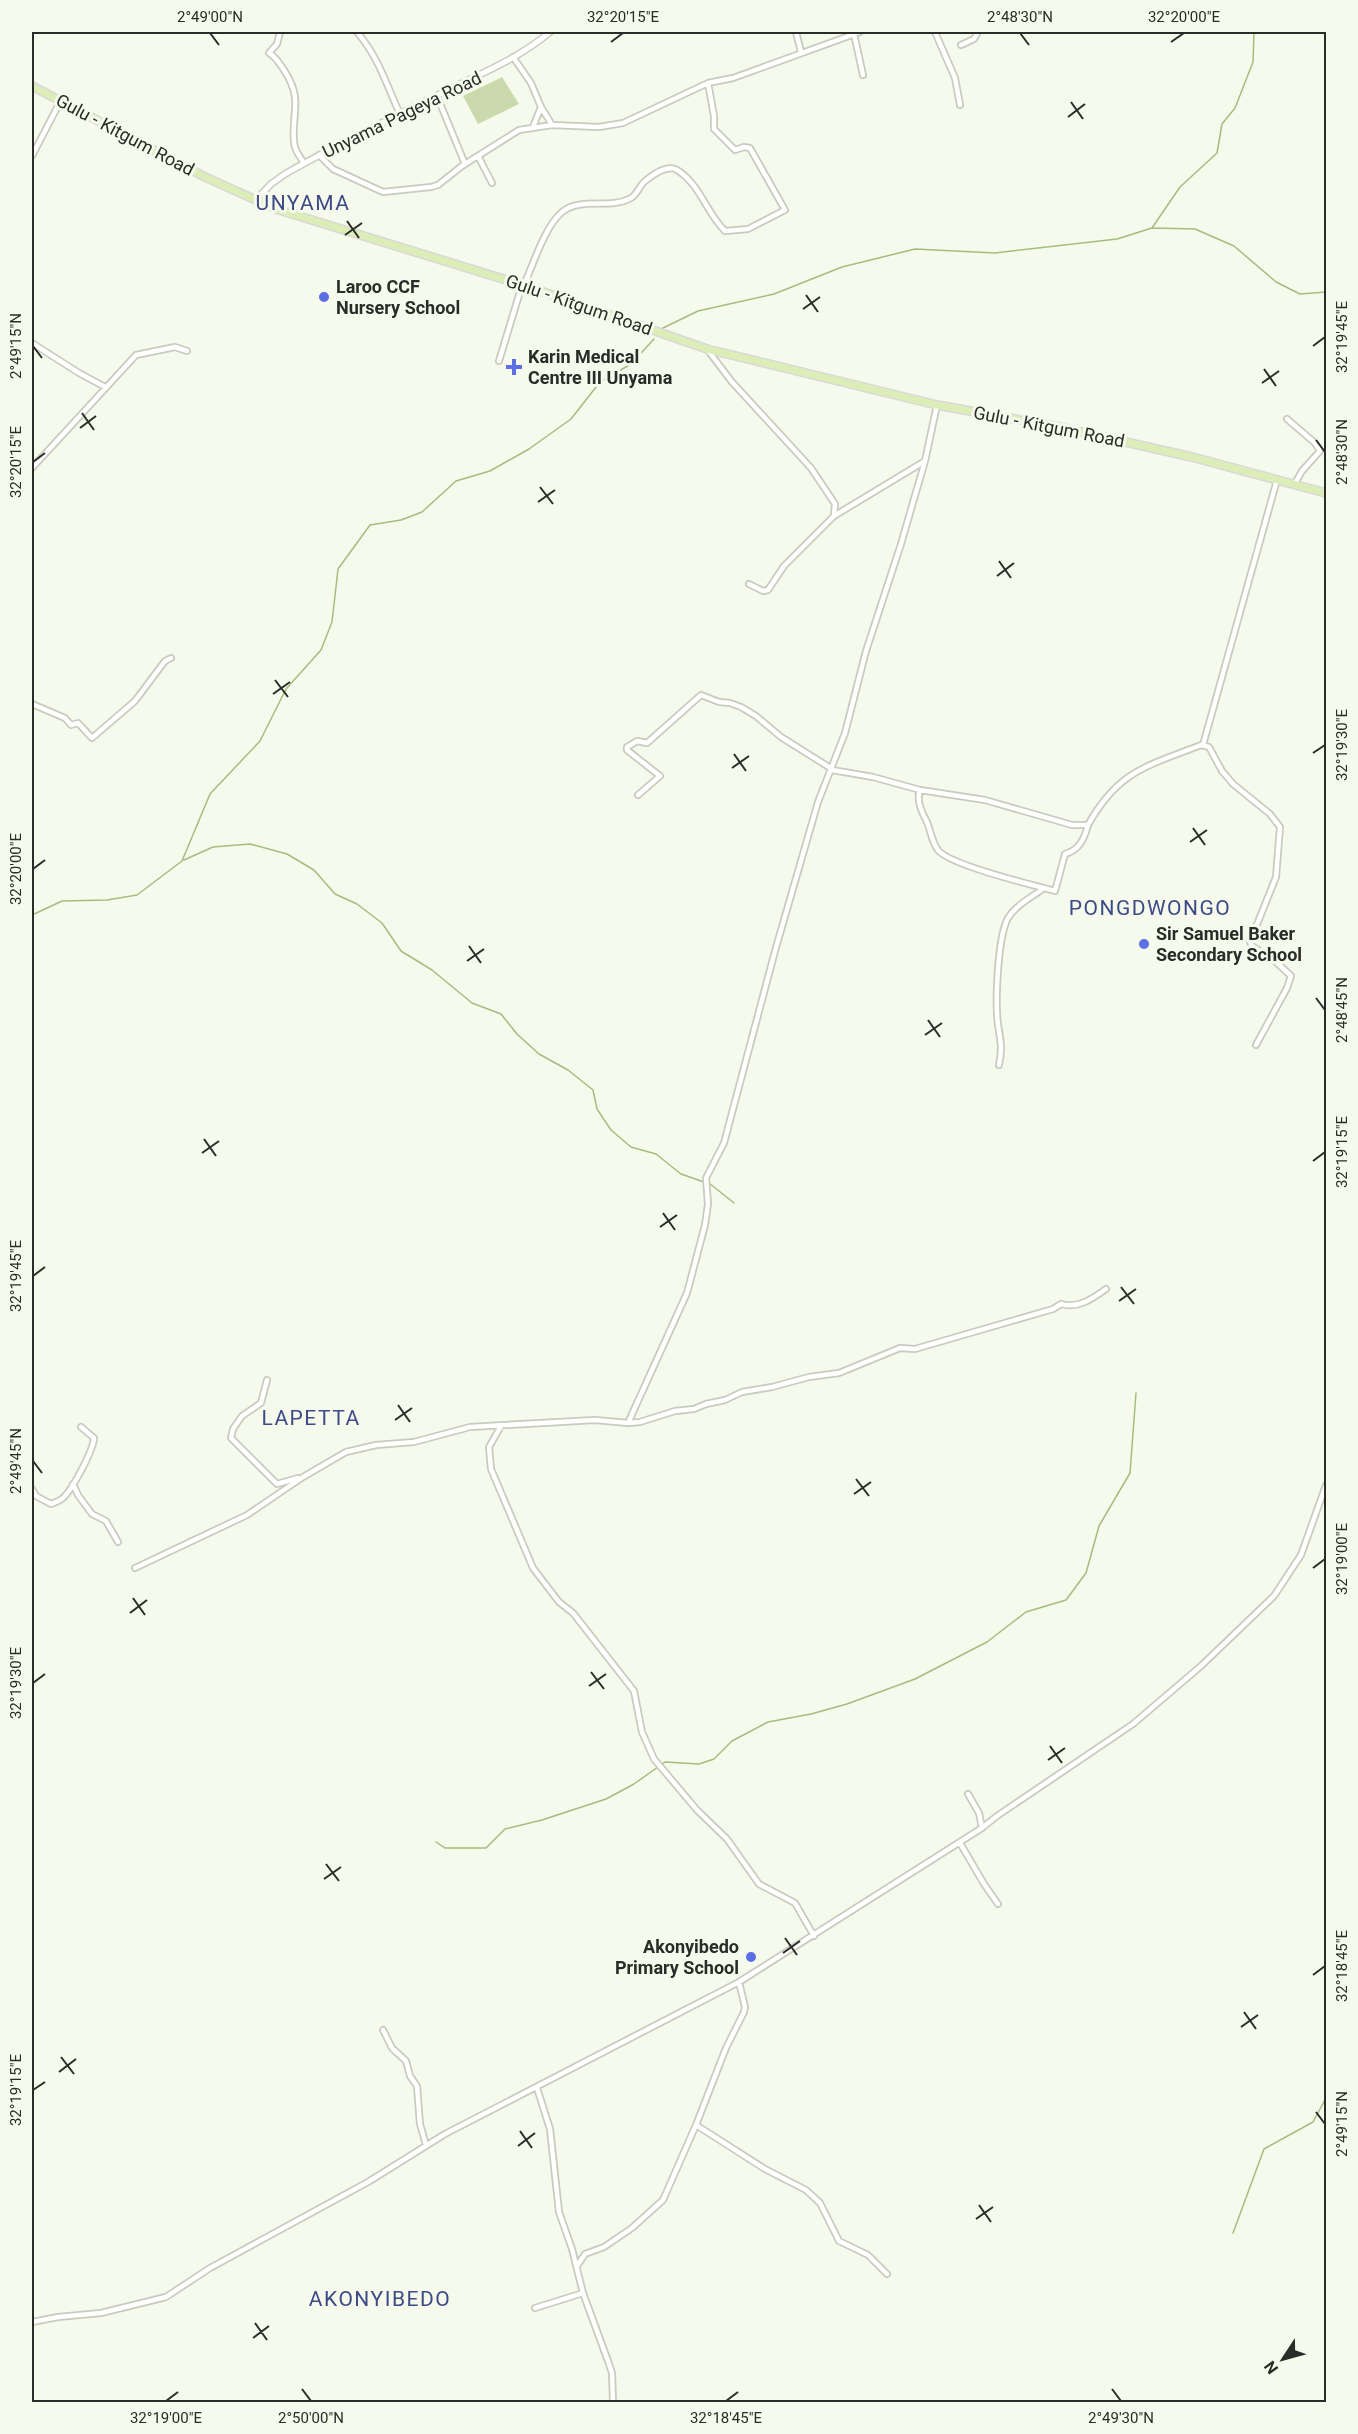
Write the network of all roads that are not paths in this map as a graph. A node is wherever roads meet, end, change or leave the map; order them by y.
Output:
1 (280, 32) edge
2 (357, 32) edge
3 (550, 32) edge
4 (796, 32) edge
5 (860, 32) edge
6 (935, 32) edge
7 (978, 32) edge
8 (854, 34) junction
9 (961, 45) dead end
10 (801, 52) junction
11 (513, 57) junction
12 (863, 75) dead end
13 (708, 84) junction
14 (32, 86) edge
15 (437, 96) junction
16 (61, 100) junction
17 (960, 105) dead end
18 (541, 107) junction
19 (400, 114) junction
20 (552, 125) junction
21 (533, 127) junction
22 (319, 155) junction
23 (32, 156) edge
24 (478, 156) junction
25 (304, 163) junction
26 (465, 164) junction
27 (492, 183) dead end
28 (256, 200) junction
29 (523, 285) junction
30 (32, 343) edge
31 (707, 349) junction
32 (187, 351) dead end
33 (500, 361) dead end
34 (105, 387) junction
35 (937, 405) junction
36 (1287, 419) dead end
37 (925, 461) junction
38 (32, 468) edge
39 (1277, 480) junction
40 (1294, 485) junction
41 (1326, 493) edge
42 (834, 516) junction
43 (749, 584) dead end
44 (171, 658) dead end
45 (32, 704) edge
46 (1203, 744) junction
47 (832, 769) junction
48 (920, 790) junction
49 (638, 795) dead end
50 (1088, 825) junction
51 (1044, 888) junction
52 (1256, 1045) dead end
53 (999, 1065) dead end
54 (1106, 1288) dead end
55 (267, 1380) dead end
56 (628, 1423) junction
57 (501, 1426) junction
58 (81, 1427) dead end
59 (303, 1477) junction
60 (73, 1484) junction
61 (1326, 1485) edge
62 (32, 1489) edge
63 (118, 1542) dead end
64 (135, 1568) dead end
65 (968, 1794) dead end
66 (982, 1828) junction
67 (960, 1843) junction
68 (998, 1904) dead end
69 (814, 1936) junction
70 (739, 1982) junction
71 (383, 2030) dead end
72 (537, 2088) junction
73 (696, 2125) junction
74 (426, 2145) junction
75 (572, 2249) junction
76 (582, 2256) junction
77 (577, 2266) junction
78 (887, 2274) dead end
79 (583, 2293) junction
80 (535, 2308) dead end
81 (32, 2322) edge
82 (612, 2403) edge

1 - 25 street
2 - 19 street
3 - 11 street, Unyama Pageya Road
4 - 10 street
5 - 8 street
6 - 17 street
7 - 9 street
8 - 10 street
8 - 12 street
10 - 13 street
11 - 15 street, Unyama Pageya Road
11 - 18 street
13 - 20 street
13 - 29 street
14 - 16 main road, Gulu - Kitgum Road
15 - 19 street, Unyama Pageya Road
15 - 26 street
16 - 23 street
16 - 28 main road, Gulu - Kitgum Road
18 - 20 street
18 - 21 street
19 - 22 street, Unyama Pageya Road
20 - 21 street
21 - 24 street
22 - 25 street, Unyama Pageya Road
22 - 26 street
24 - 26 street
24 - 27 street
25 - 28 street, Unyama Pageya Road
28 - 29 main road, Gulu - Kitgum Road
29 - 31 main road, Gulu - Kitgum Road
29 - 33 street
30 - 34 street
31 - 35 main road, Gulu - Kitgum Road
31 - 42 street
32 - 34 street
34 - 38 street
35 - 37 street
35 - 39 main road, Gulu - Kitgum Road
36 - 40 street
37 - 42 street
37 - 47 street
39 - 40 main road, Gulu - Kitgum Road
39 - 46 street
40 - 41 main road, Gulu - Kitgum Road
42 - 43 street
44 - 45 street
46 - 50 street
46 - 52 street
47 - 48 street
47 - 49 street
47 - 56 street
48 - 50 street
48 - 51 street
50 - 51 street
51 - 53 street
54 - 56 street
55 - 59 street
56 - 57 street
57 - 59 street
57 - 69 street
58 - 60 street
59 - 64 street
60 - 62 street
60 - 63 street
61 - 66 street
65 - 66 street
66 - 67 street
67 - 68 street
67 - 69 street
69 - 70 street
70 - 72 street
70 - 73 street
71 - 74 street
72 - 74 street
72 - 75 street
73 - 76 street
73 - 78 street
74 - 81 street
75 - 76 street
75 - 77 street
76 - 77 street
77 - 79 street
79 - 80 street
79 - 82 street

